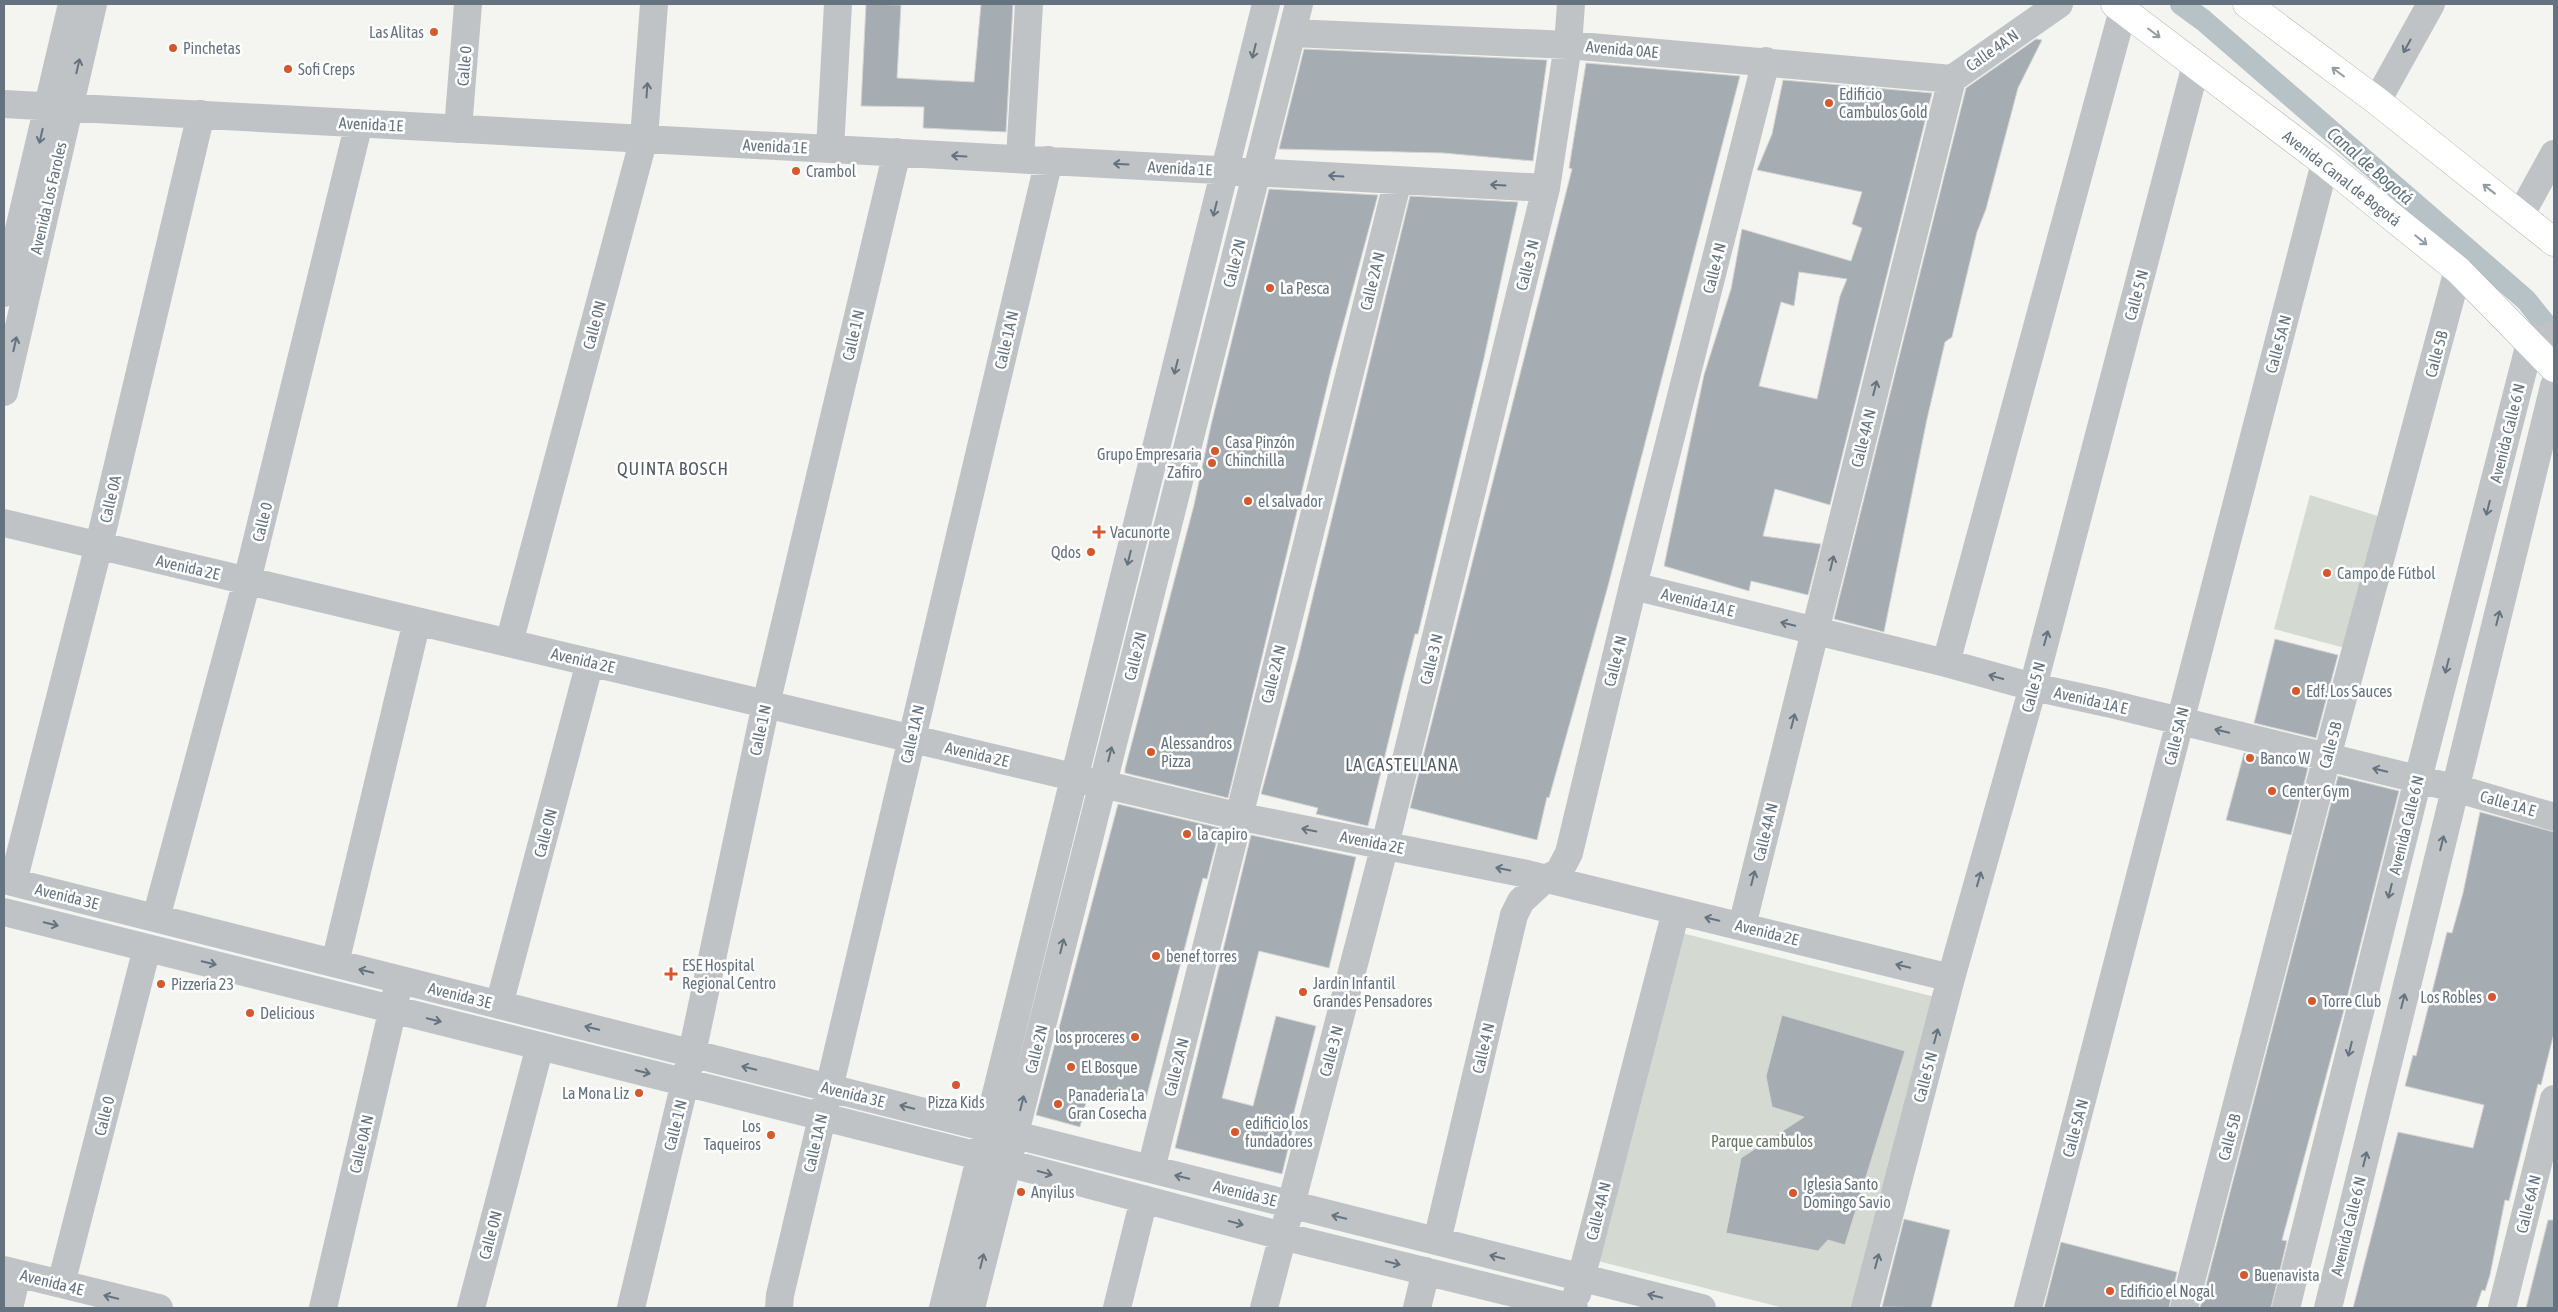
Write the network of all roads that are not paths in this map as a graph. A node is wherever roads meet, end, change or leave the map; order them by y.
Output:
1 (72, 4) edge
2 (93, 4) edge
3 (468, 4) edge
4 (654, 4) edge
5 (838, 4) edge
6 (1029, 4) edge
7 (1266, 4) edge
8 (1299, 4) edge
9 (1572, 4) edge
10 (2059, 4) edge
11 (2247, 4) edge
12 (2431, 4) edge
13 (2119, 7) edge
14 (1292, 33) junction
15 (1568, 45) junction
16 (1766, 61) junction
17 (2196, 65) junction
18 (1952, 79) junction
19 (2377, 101) junction
20 (4, 104) edge
21 (58, 107) junction
22 (201, 114) junction
23 (359, 123) junction
24 (458, 129) junction
25 (644, 138) junction
26 (830, 149) junction
27 (897, 152) junction
28 (2554, 154) edge
29 (1020, 159) junction
30 (1049, 160) junction
31 (2325, 163) junction
32 (1225, 170) junction
33 (1257, 172) junction
34 (1398, 180) junction
35 (1546, 188) junction
36 (2521, 214) junction
37 (2554, 242) edge
38 (2458, 270) junction
39 (4, 293) edge
40 (2546, 338) edge
41 (2554, 368) edge
42 (2554, 386) edge
43 (4, 392) edge
44 (4, 523) edge
45 (99, 545) junction
46 (248, 580) junction
47 (1633, 586) junction
48 (417, 621) junction
49 (1815, 631) junction
50 (509, 643) junction
51 (590, 662) junction
52 (1946, 663) junction
53 (2033, 687) junction
54 (766, 704) junction
55 (2180, 721) junction
56 (911, 738) junction
57 (2327, 757) junction
58 (1075, 777) junction
59 (2418, 779) junction
60 (1102, 784) junction
61 (2459, 790) junction
62 (1238, 816) junction
63 (2554, 816) edge
64 (1385, 845) junction
65 (1545, 879) junction
66 (8, 881) edge
67 (1676, 911) junction
68 (4, 912) edge
69 (156, 918) junction
70 (1742, 926) junction
71 (147, 948) junction
72 (335, 963) junction
73 (1951, 978) junction
74 (400, 980) junction
75 (499, 1005) junction
76 (392, 1009) junction
77 (540, 1046) junction
78 (692, 1053) junction
79 (685, 1083) junction
80 (828, 1087) junction
81 (2554, 1099) edge
82 (821, 1116) junction
83 (988, 1128) junction
84 (1014, 1134) junction
85 (981, 1156) junction
86 (1007, 1162) junction
87 (1151, 1169) junction
88 (1144, 1199) junction
89 (1290, 1204) junction
90 (1282, 1236) junction
91 (1437, 1241) junction
92 (1426, 1271) junction
93 (10, 1272) edge
94 (1581, 1278) junction
95 (61, 1284) junction
96 (9, 1308) edge
97 (159, 1308) edge
98 (323, 1308) edge
99 (471, 1308) edge
100 (630, 1308) edge
101 (778, 1308) edge
102 (944, 1308) edge
103 (970, 1308) edge
104 (1117, 1308) edge
105 (1264, 1308) edge
106 (1417, 1308) edge
107 (1574, 1308) edge
108 (1702, 1308) edge
109 (1865, 1308) edge
110 (2028, 1308) edge
111 (2184, 1308) edge
112 (2286, 1308) edge
113 (2328, 1308) edge
114 (2502, 1308) edge

1 - 21 street, Avenida Los Faroles
21 -> 2 street, Avenida Los Faroles
3 - 24 street, Calle 0
25 -> 4 street, Calle 0N
5 - 26 street
6 - 29 street
7 -> 32 street, Calle 2N
8 - 14 street, Calle 2N
9 - 15 street, Calle 3 N
10 - 18 street, Calle 4A N
19 -> 11 main road
12 -> 19 street
13 -> 17 main road, Avenida Canal de Bogotá
13 - 52 street
14 - 15 street, Avenida 0AE
14 - 33 street, Calle 2N
15 - 16 street, Avenida 0AE
15 - 35 street, Calle 3 N
16 - 18 street, Avenida 0AE
16 - 47 street, Calle 4 N
17 - 31 main road, Avenida Canal de Bogotá
53 -> 17 street, Calle 5 N
49 -> 18 street, Calle 4A N
36 -> 19 main road
20 - 21 street, Avenida 1E
21 - 22 street, Avenida 1E
21 -> 39 street, Avenida Los Faroles
43 -> 21 street, Avenida Los Faroles
22 - 23 street, Avenida 1E
22 - 45 street, Calle 0A
23 - 24 street, Avenida 1E
23 - 46 street, Calle 0
24 - 25 street, Avenida 1E
25 - 26 street, Avenida 1E
25 - 50 street, Calle 0N
26 - 27 street, Avenida 1E
29 -> 27 street, Avenida 1E
27 - 54 street, Calle 1 N
28 - 36 street
29 - 30 street, Avenida 1E
32 -> 30 street, Avenida 1E
30 - 56 street, Calle 1A N
31 -> 38 main road, Avenida Canal de Bogotá
31 - 55 street, Calle 5A N
32 - 33 street, Avenida 1E
32 -> 58 street, Calle 2N
34 -> 33 street, Avenida 1E
60 -> 33 street, Calle 2N
35 -> 34 street, Avenida 1E
34 - 62 street, Calle 2A N
35 - 64 street, Calle 3 N
36 - 37 main road
38 - 40 main road, Avenida Canal de Bogotá
38 - 57 street, Calle 5B
40 - 41 main road, Avenida Canal de Bogotá
40 -> 59 street, Avenida Calle 6 N
61 -> 42 street, Avenida Calle 6 N
44 - 45 street, Avenida 2E
45 - 46 street, Avenida 2E
45 - 66 street, Calle 0A
46 - 48 street, Avenida 2E
46 - 69 street, Calle 0
49 -> 47 street, Avenida 1A E
47 - 65 street, Calle 4 N
48 - 50 street, Avenida 2E
48 - 72 street
49 - 52 street, Avenida 1A E
70 -> 49 street, Calle 4A N
50 - 51 street, Avenida 2E
51 - 54 street, Avenida 2E
51 - 75 street, Calle 0N
53 -> 52 street, Avenida 1A E
53 - 55 street, Avenida 1A E
73 -> 53 street, Calle 5 N
54 - 56 street, Avenida 2E
54 - 78 street, Calle 1 N
57 -> 55 street, Avenida 1A E
55 - 110 street, Calle 5A N
56 - 58 street, Avenida 2E
56 - 80 street, Calle 1A N
59 -> 57 street, Avenida 1A E
57 - 111 street, Calle 5B
58 - 60 street, Avenida 2E
58 - 83 street, Calle 2N
59 - 61 street, Avenida 1A E
59 -> 112 street, Avenida Calle 6 N
60 - 62 street, Avenida 2E
84 -> 60 street, Calle 2N
61 - 63 street, Calle 1A E
113 -> 61 street, Avenida Calle 6 N
64 -> 62 street, Avenida 2E
62 - 87 street, Calle 2A N
65 -> 64 street, Avenida 2E
64 - 89 street, Calle 3 N
65 - 67 street, Avenida 2E
65 - 91 street, Calle 4 N
66 - 69 street, Avenida 3E
70 -> 67 street, Avenida 2E
67 - 94 street, Calle 4A N
68 -> 71 street, Avenida 3E
69 - 72 street, Avenida 3E
73 -> 70 street, Avenida 2E
71 -> 76 street, Avenida 3E
71 - 95 street, Calle 0
74 -> 72 street, Avenida 3E
109 -> 73 street, Calle 5 N
74 - 75 street, Avenida 3E
74 - 76 street, Calle 0A N
78 -> 75 street, Avenida 3E
76 -> 77 street, Avenida 3E
76 - 98 street, Calle 0A N
77 -> 79 street, Avenida 3E
77 - 99 street, Calle 0N
78 - 79 street, Calle 1 N
80 -> 78 street, Avenida 3E
79 - 82 street, Avenida 3E
79 - 100 street, Calle 1 N
80 - 82 street, Calle 1A N
83 -> 80 street, Avenida 3E
81 - 114 street, Calle 6A N
82 - 85 street, Avenida 3E
82 - 101 street, Calle 1A N
83 - 84 street, Avenida 3E
83 - 85 street, Calle 2N
84 - 86 street, Calle 2N
84 - 87 street, Avenida 3E
85 - 86 street, Avenida 3E
85 - 102 street, Calle 2N
86 -> 88 street, Avenida 3E
103 -> 86 street, Calle 2N
89 -> 87 street, Avenida 3E
88 -> 90 street, Avenida 3E
88 - 104 street
89 - 90 street, Calle 3 N
91 -> 89 street, Avenida 3E
90 -> 92 street, Avenida 3E
90 - 105 street, Calle 3 N
94 -> 91 street, Avenida 3E
92 - 106 street
92 - 107 street, Avenida 3E
93 - 95 street, Avenida 4E
93 - 96 street
94 - 107 street, Calle 4A N
108 -> 94 street, Avenida 3E
97 -> 95 street, Avenida 4E

